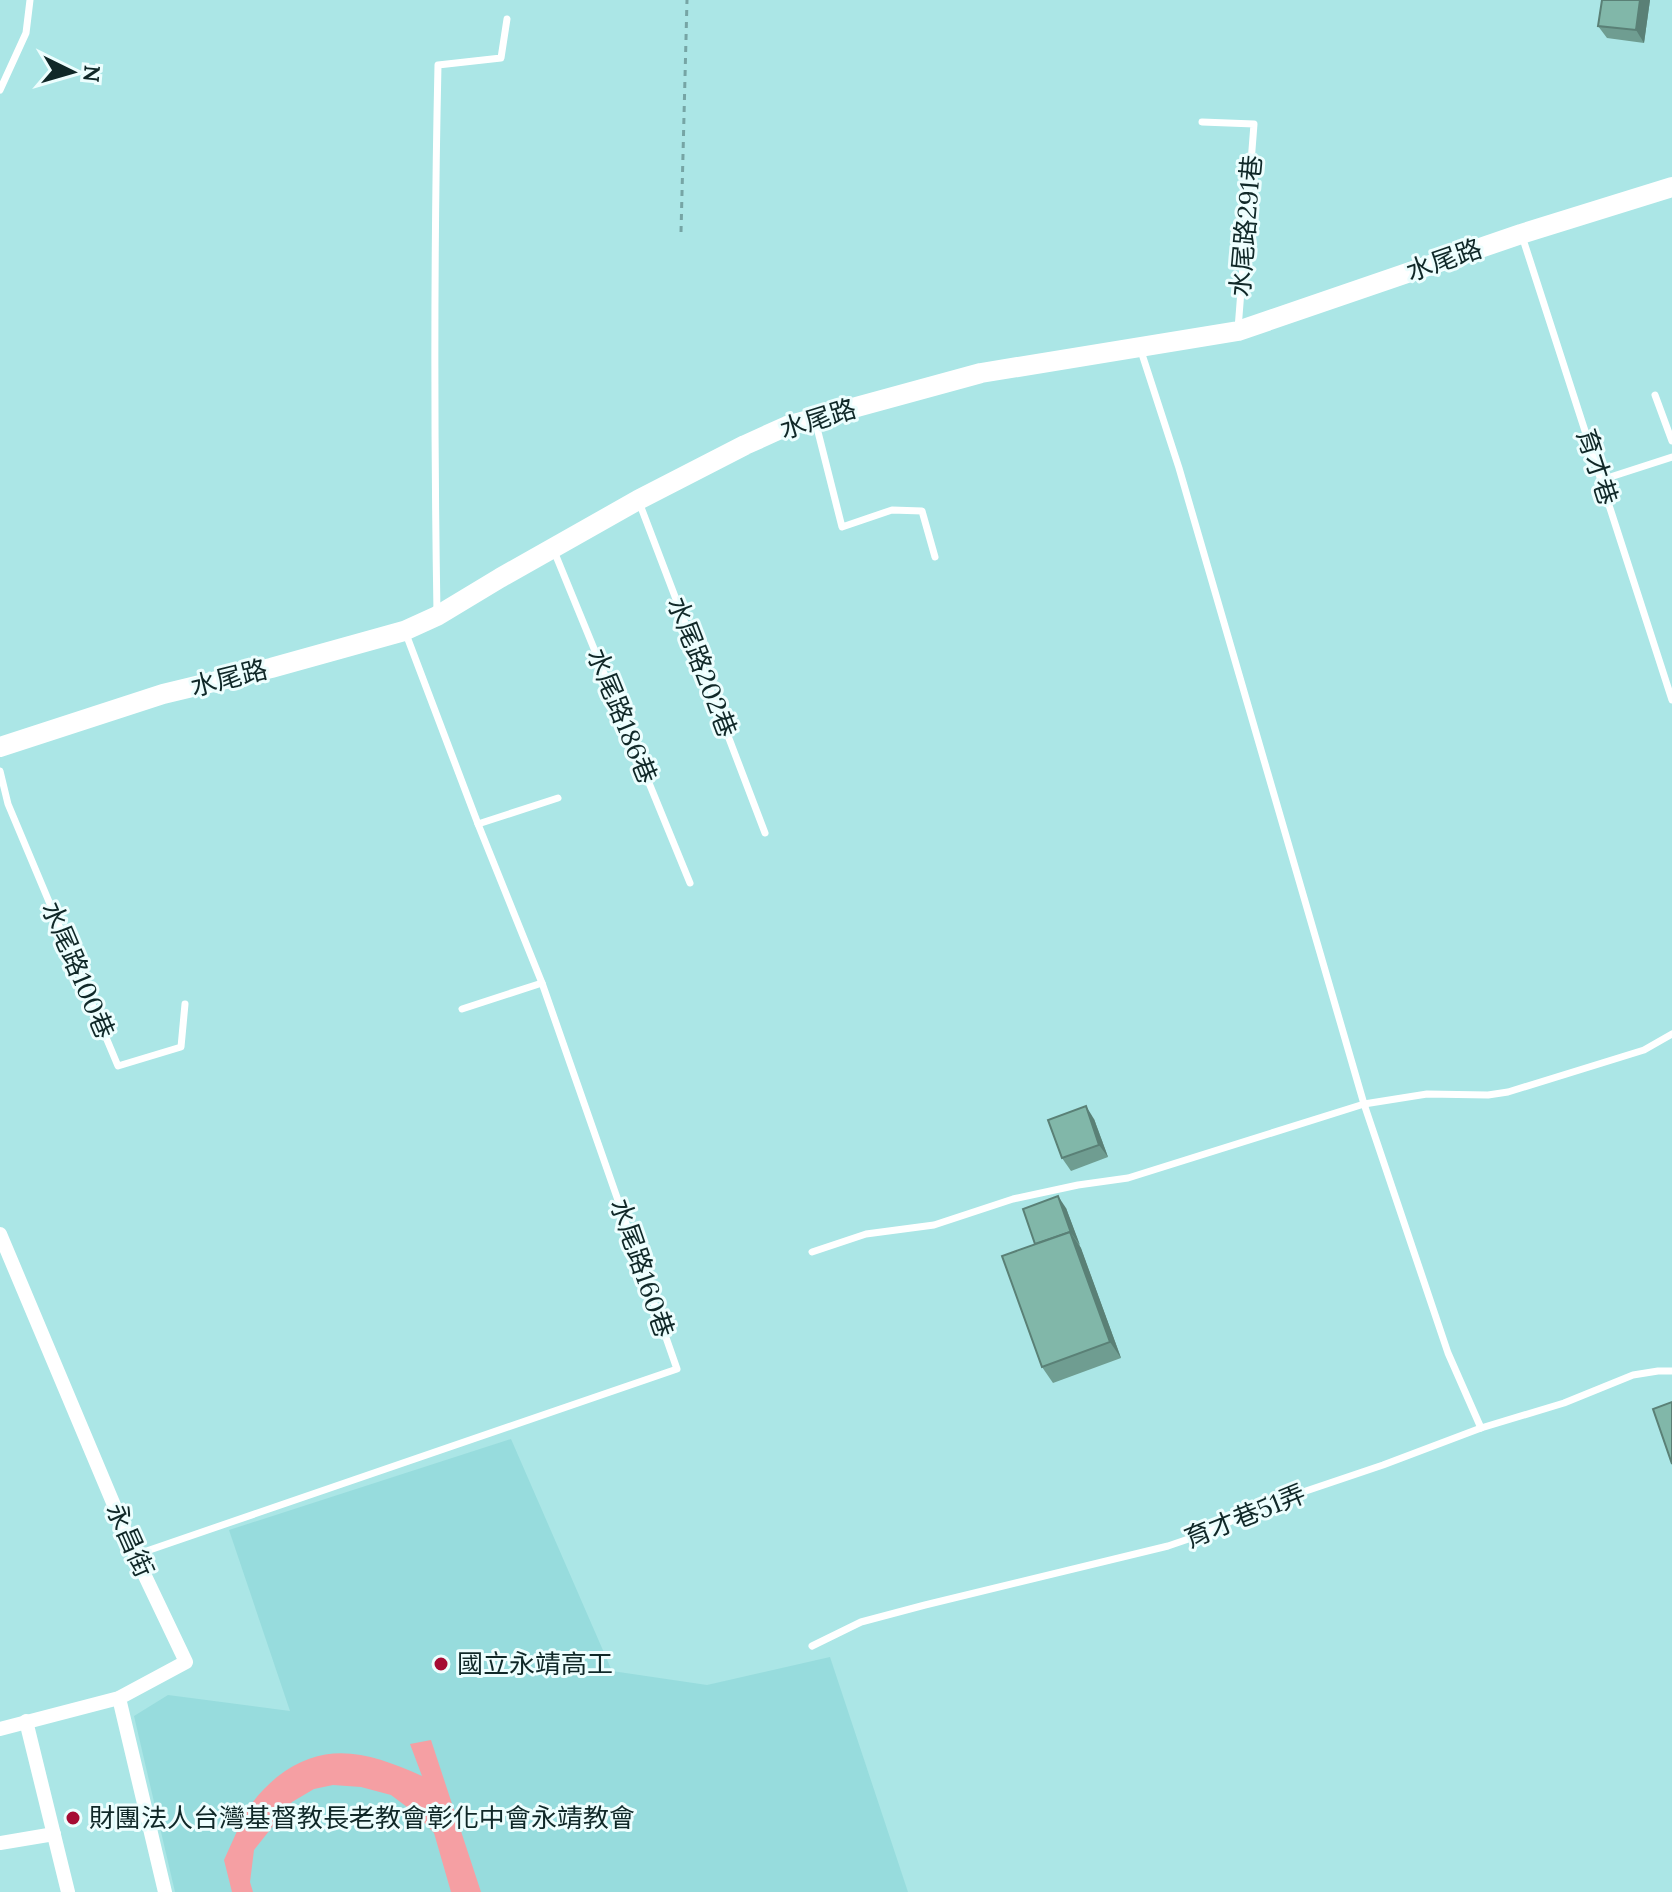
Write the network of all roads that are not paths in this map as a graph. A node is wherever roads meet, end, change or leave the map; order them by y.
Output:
1 (30, 0) edge
2 (507, 19) dead end
3 (0, 90) edge
4 (1202, 122) dead end
5 (1672, 187) edge
6 (1521, 234) junction
7 (1238, 331) junction
8 (1140, 349) junction
9 (1655, 395) dead end
10 (815, 418) junction
11 (1672, 441) edge
12 (1672, 457) edge
13 (1601, 480) junction
14 (638, 500) junction
15 (554, 549) junction
16 (935, 557) dead end
17 (437, 616) junction
18 (404, 631) junction
19 (1672, 700) edge
20 (0, 747) edge
21 (0, 771) edge
22 (558, 798) dead end
23 (478, 824) junction
24 (765, 833) dead end
25 (690, 883) dead end
26 (542, 983) junction
27 (185, 1004) dead end
28 (462, 1009) dead end
29 (1672, 1034) edge
30 (1364, 1104) junction
31 (0, 1234) edge
32 (812, 1252) dead end
33 (1672, 1371) edge
34 (1481, 1428) junction
35 (135, 1555) junction
36 (812, 1646) dead end
37 (119, 1698) junction
38 (26, 1721) junction
39 (0, 1729) edge
40 (54, 1834) junction
41 (0, 1843) edge
42 (68, 1892) edge
43 (165, 1892) edge

1 - 3 lane
2 - 17 lane
4 - 7 lane, 水尾路291巷
5 - 6 street, 水尾路
6 - 7 street, 水尾路
6 - 13 lane, 育才巷
7 - 8 street, 水尾路
8 - 10 street, 水尾路
8 - 30 lane
9 - 11 lane
10 - 14 street, 水尾路
10 - 16 lane
12 - 13 lane
13 - 19 lane, 育才巷
14 - 15 street, 水尾路
14 - 24 lane, 水尾路202巷
15 - 17 street, 水尾路
15 - 25 lane, 水尾路186巷
17 - 18 street, 水尾路
18 - 20 street, 水尾路
18 - 23 lane, 水尾路160巷
21 - 27 lane, 水尾路100巷
22 - 23 lane
23 - 26 lane, 水尾路160巷
26 - 28 lane
26 - 35 lane, 水尾路160巷
29 - 30 lane
30 - 32 lane
30 - 34 lane
31 - 35 street, 永昌街
33 - 34 lane, 育才巷51弄
34 - 36 lane, 育才巷51弄
35 - 37 street, 永昌街
37 - 38 street, 永昌街
37 - 43 street
38 - 39 street, 永昌街
38 - 40 street
40 - 41 street
40 - 42 street

